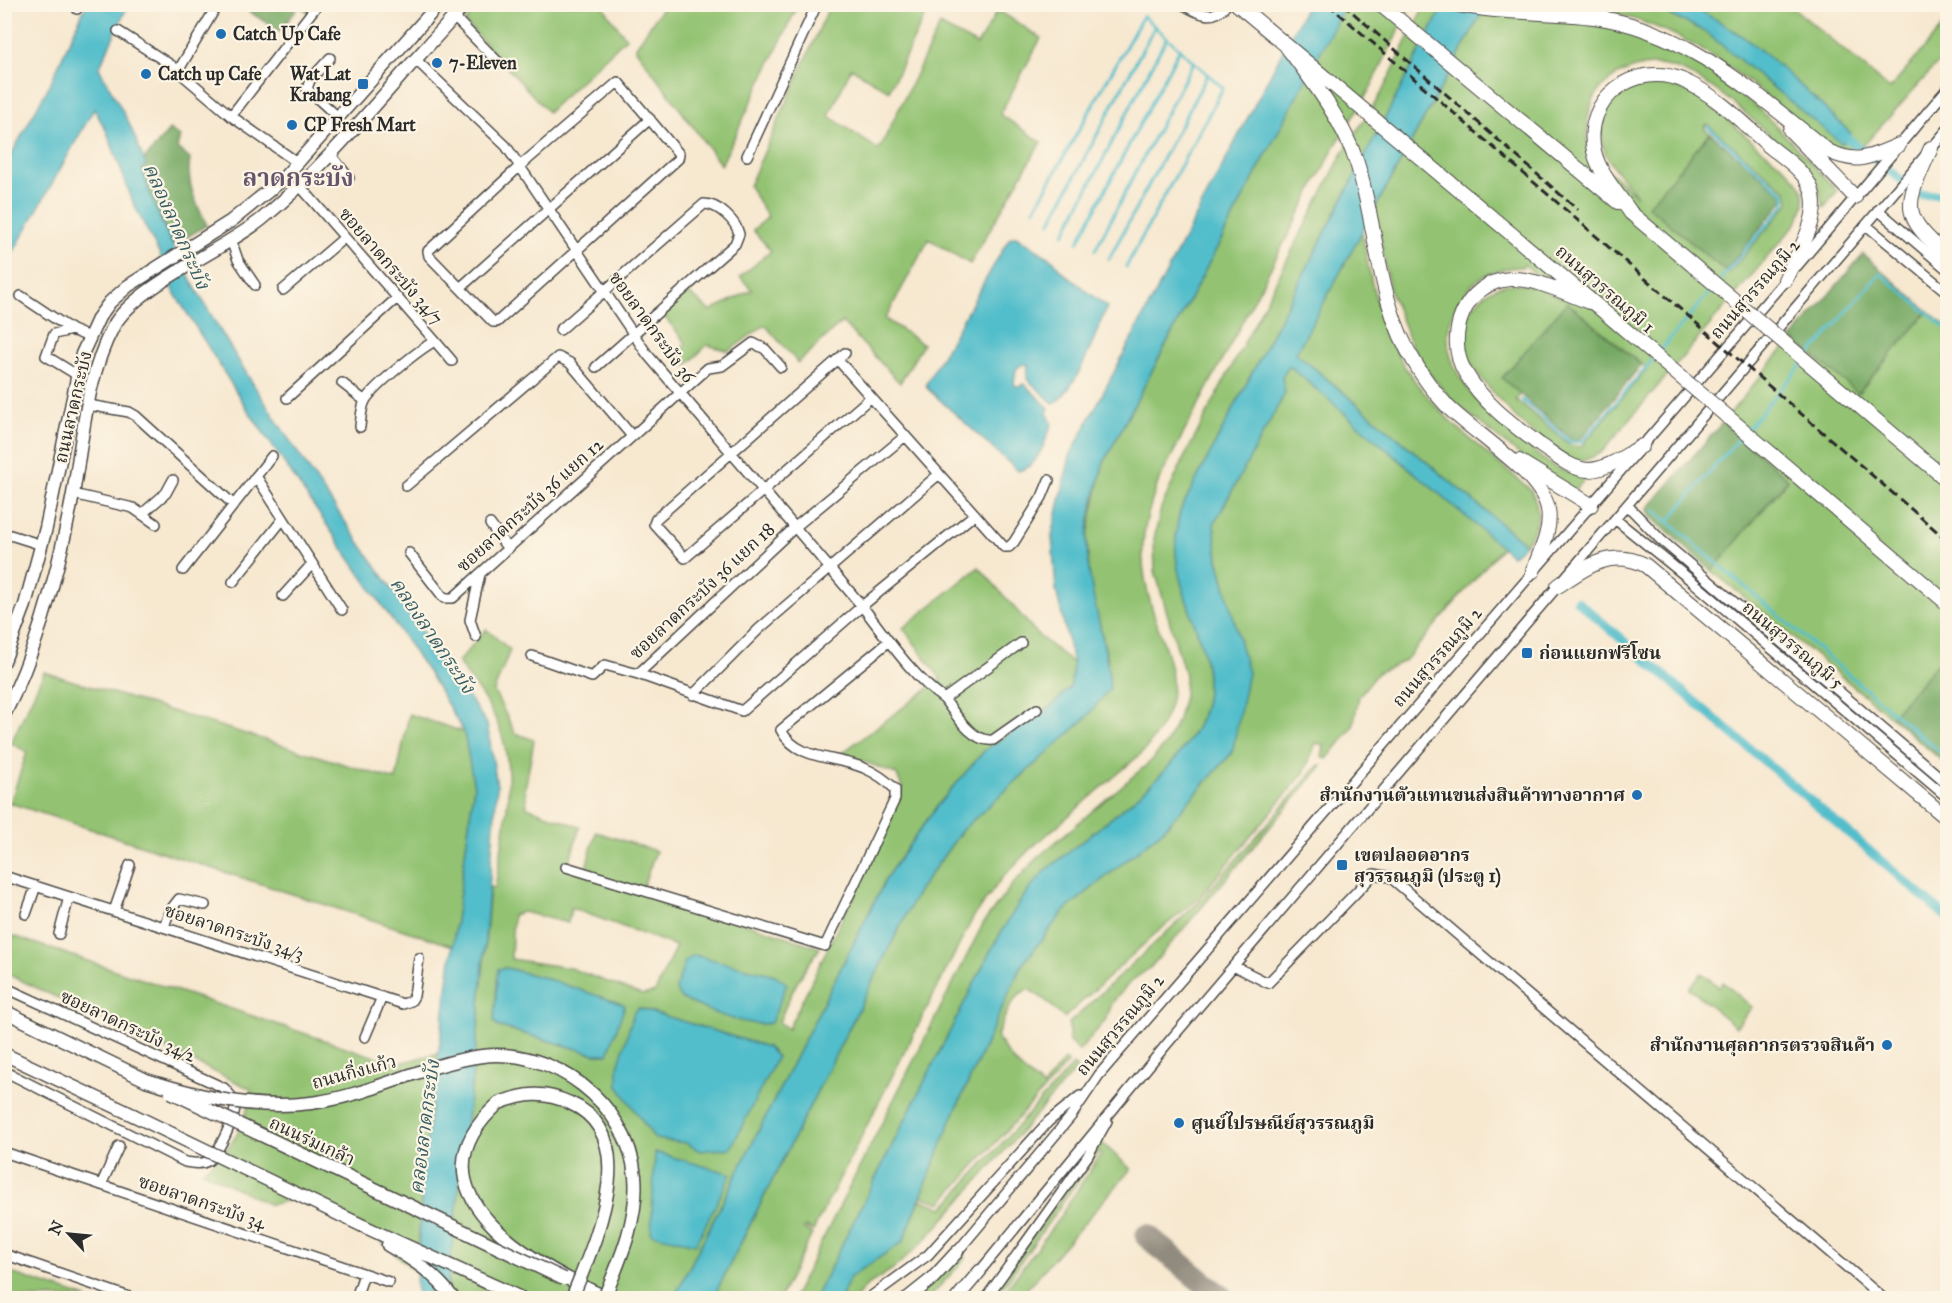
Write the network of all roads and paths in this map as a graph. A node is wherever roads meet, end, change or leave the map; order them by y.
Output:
1 (218, 4) edge
2 (318, 4) edge
3 (439, 4) edge
4 (465, 4) edge
5 (817, 4) edge
6 (1182, 4) edge
7 (1227, 4) edge
8 (1237, 4) edge
9 (1380, 4) edge
10 (1454, 4) edge
11 (454, 17) junction
12 (118, 31) dead end
13 (402, 45) junction
14 (1287, 47) junction
15 (330, 58) dead end
16 (415, 58) junction
17 (499, 63) dead end
18 (178, 71) junction
19 (1947, 88) edge
20 (1755, 94) junction
21 (231, 116) junction
22 (339, 118) junction
23 (650, 119) junction
24 (1947, 129) edge
25 (1899, 145) junction
26 (1931, 148) junction
27 (331, 155) junction
28 (747, 156) dead end
29 (298, 163) junction
30 (520, 166) junction
31 (349, 178) dead end
32 (300, 186) junction
33 (1855, 197) junction
34 (548, 209) junction
35 (1878, 210) junction
36 (1631, 213) junction
37 (1866, 225) junction
38 (344, 238) junction
39 (226, 243) junction
40 (577, 250) junction
41 (1947, 256) edge
42 (1947, 270) edge
43 (1785, 280) junction
44 (255, 285) dead end
45 (460, 288) junction
46 (283, 290) dead end
47 (606, 292) junction
48 (1947, 293) edge
49 (21, 296) dead end
50 (397, 298) junction
51 (1596, 305) junction
52 (72, 330) junction
53 (560, 330) dead end
54 (633, 333) junction
55 (89, 337) junction
56 (435, 341) junction
57 (452, 361) dead end
58 (596, 367) dead end
59 (781, 367) dead end
60 (77, 375) junction
61 (342, 383) dead end
62 (680, 394) junction
63 (287, 398) dead end
64 (870, 398) junction
65 (365, 401) junction
66 (88, 405) junction
67 (360, 427) dead end
68 (632, 436) junction
69 (904, 437) junction
70 (1642, 446) junction
71 (1498, 449) junction
72 (730, 454) junction
73 (272, 456) dead end
74 (938, 475) junction
75 (256, 477) junction
76 (173, 480) dead end
77 (1049, 480) dead end
78 (1947, 482) edge
79 (406, 486) dead end
80 (763, 492) junction
81 (73, 494) junction
82 (234, 505) junction
83 (1592, 505) junction
84 (1627, 505) junction
85 (142, 514) junction
86 (975, 514) junction
87 (283, 519) junction
88 (1615, 519) junction
89 (156, 524) dead end
90 (490, 524) dead end
91 (794, 528) junction
92 (4, 533) edge
93 (42, 545) junction
94 (508, 549) junction
95 (409, 553) dead end
96 (312, 564) junction
97 (828, 568) junction
98 (183, 570) dead end
99 (1533, 571) junction
100 (480, 573) junction
101 (233, 582) dead end
102 (1558, 586) junction
103 (283, 596) dead end
104 (1947, 604) edge
105 (862, 606) junction
106 (342, 610) dead end
107 (476, 637) dead end
108 (888, 642) junction
109 (1021, 643) dead end
110 (532, 656) dead end
111 (4, 661) edge
112 (638, 674) junction
113 (9, 694) edge
114 (693, 695) junction
115 (944, 699) junction
116 (1037, 709) dead end
117 (4, 715) edge
118 (1947, 784) edge
119 (1947, 798) edge
120 (1947, 819) edge
121 (130, 865) dead end
122 (566, 867) dead end
123 (4, 876) edge
124 (36, 886) junction
125 (69, 897) junction
126 (205, 905) dead end
127 (114, 911) junction
128 (26, 914) dead end
129 (164, 927) junction
130 (59, 934) dead end
131 (419, 958) dead end
132 (1234, 966) junction
133 (4, 987) edge
134 (382, 997) junction
135 (4, 1011) edge
136 (365, 1037) dead end
137 (4, 1054) edge
138 (4, 1071) edge
139 (146, 1080) junction
140 (1086, 1090) junction
141 (1111, 1111) junction
142 (119, 1146) dead end
143 (4, 1152) edge
144 (101, 1185) junction
145 (363, 1226) junction
146 (957, 1252) joint
147 (4, 1254) edge
148 (980, 1271) joint
149 (364, 1274) junction
150 (564, 1279) junction
151 (389, 1282) dead end
152 (132, 1299) edge
153 (357, 1299) edge
154 (453, 1299) edge
155 (521, 1299) edge
156 (572, 1299) edge
157 (606, 1299) edge
158 (869, 1299) edge
159 (908, 1299) edge
160 (957, 1299) edge
161 (986, 1299) edge
162 (1882, 1299) edge

1 - 18 street
2 - 21 street
3 - 13 main road, ถนนลาดกระบัง
4 - 11 main road, ถนนลาดกระบัง
5 - 28 street
6 - 7 street
8 - 14 highway, ถนนสุวรรณภูมิ 1
9 - 36 highway
10 - 20 highway
11 - 16 main road, ถนนลาดกระบัง
11 - 17 street
12 - 18 street
13 - 16 main road
13 - 22 main road, ถนนลาดกระบัง
14 - 51 highway, ถนนสุวรรณภูมิ 1
14 - 71 highway
15 - 22 street
16 - 27 main road, ถนนลาดกระบัง
16 - 30 street, ซอยลาดกระบัง 36
18 - 21 street
19 - 25 street, ถนนสุวรรณภูมิ 2
20 - 25 highway
20 - 33 highway
21 - 29 street
22 - 29 main road, ถนนลาดกระบัง
23 - 30 street
23 - 34 street
23 - 40 street
24 - 26 street
25 - 33 street, ถนนสุวรรณภูมิ 2
26 - 35 street
26 - 41 highway
27 - 31 street
27 - 32 main road, ถนนลาดกระบัง
29 - 55 main road, ถนนลาดกระบัง
30 - 34 street, ซอยลาดกระบัง 36
30 - 45 street
32 - 38 street, ซอยลาดกระบัง 34/7
32 - 39 main road, ถนนลาดกระบัง
33 - 43 street, ถนนสุวรรณภูมิ 2
34 - 40 street, ซอยลาดกระบัง 36
34 - 45 street
35 - 37 street
35 - 42 street
36 - 43 highway
36 - 78 highway, bridge
37 - 48 street
37 - 84 street
38 - 46 street
38 - 50 street, ซอยลาดกระบัง 34/7
39 - 44 street
39 - 66 main road, ถนนลาดกระบัง
40 - 45 street
40 - 47 street, ซอยลาดกระบัง 36
43 - 70 street, ถนนสุวรรณภูมิ 2
47 - 53 street
47 - 54 street, ซอยลาดกระบัง 36
47 - 54 street
49 - 52 street
50 - 56 street, ซอยลาดกระบัง 34/7
50 - 63 street
51 - 70 highway
51 - 104 highway, ถนนสุวรรณภูมิ 1, bridge
52 - 55 street
52 - 60 street
54 - 58 street
54 - 62 street, ซอยลาดกระบัง 36
55 - 60 main road, ถนนลาดกระบัง
56 - 57 street, ซอยลาดกระบัง 34/7
56 - 65 street, ซอยลาดกระบัง 34/7
59 - 62 street, ซอยลาดกระบัง 36 แยก 12
60 - 93 main road, ถนนลาดกระบัง
61 - 65 street
62 - 68 street, ซอยลาดกระบัง 36 แยก 12
62 - 72 street, ซอยลาดกระบัง 36
64 - 69 street
64 - 72 street
64 - 80 street
65 - 67 street
66 - 81 main road, ถนนลาดกระบัง
66 - 82 street
68 - 79 street
68 - 94 street, ซอยลาดกระบัง 36 แยก 12
69 - 74 street
69 - 91 street, ซอยลาดกระบัง 36 แยก 18
70 - 83 street, ถนนสุวรรณภูมิ 2
71 - 83 highway
71 - 99 highway
72 - 80 street, ซอยลาดกระบัง 36
72 - 80 street
73 - 75 street
74 - 86 street
74 - 97 street
75 - 82 street
75 - 87 street
76 - 85 street
77 - 86 street
80 - 91 street, ซอยลาดกระบัง 36
81 - 85 street
81 - 113 main road, ถนนลาดกระบัง
82 - 98 street
83 - 99 street, ถนนสุวรรณภูมิ 2
84 - 88 street
84 - 118 street, ถนนสุวรรณภูมิ 5
85 - 89 street
86 - 105 street
87 - 96 street
87 - 101 street
88 - 102 street
88 - 119 street, ถนนสุวรรณภูมิ 5
90 - 94 street
91 - 97 street, ซอยลาดกระบัง 36
91 - 112 street, ซอยลาดกระบัง 36 แยก 18
92 - 93 street
93 - 111 main road, ถนนลาดกระบัง
94 - 100 street, ซอยลาดกระบัง 36 แยก 12
95 - 100 street, ซอยลาดกระบัง 36 แยก 12
96 - 103 street
96 - 106 street
97 - 105 street, ซอยลาดกระบัง 36
97 - 114 street
99 - 140 street, ถนนสุวรรณภูมิ 2
100 - 107 street
102 - 120 highway
102 - 132 street
105 - 108 street, ซอยลาดกระบัง 36
105 - 114 street
108 - 115 street, ซอยลาดกระบัง 36
108 - 122 street
109 - 115 street
110 - 112 street, ซอยลาดกระบัง 36 แยก 18
112 - 114 street
113 - 117 main road, ถนนลาดกระบัง
115 - 116 street, ซอยลาดกระบัง 36
121 - 127 street
123 - 124 street, ซอยลาดกระบัง 34/3
124 - 125 street, ซอยลาดกระบัง 34/3
124 - 128 street
125 - 127 street, ซอยลาดกระบัง 34/3
125 - 130 street
126 - 129 street
127 - 129 street, ซอยลาดกระบัง 34/3
129 - 134 street, ซอยลาดกระบัง 34/3
131 - 134 street, ซอยลาดกระบัง 34/3
132 - 141 street
132 - 162 street
133 - 138 street, ซอยลาดกระบัง 34/2
134 - 136 street
135 - 139 main road, ถนนร่มเกล้า
137 - 145 main road, bridge
139 - 150 main road, ถนนร่มเกล้า, bridge
139 - 157 main road, ถนนกิ่งแก้ว, bridge
140 - 146 street, ถนนสุวรรณภูมิ 2
140 - 158 street
141 - 148 street
141 - 161 street
142 - 144 street
143 - 144 street, ซอยลาดกระบัง 34
144 - 149 street, ซอยลาดกระบัง 34
145 - 154 main road
145 - 155 main road
146 - 159 main road
147 - 152 street
148 - 160 main road
149 - 151 street, ซอยลาดกระบัง 34
149 - 153 street
150 - 156 main road, bridge
150 - 157 main road, ถนนร่มเกล้า, bridge

